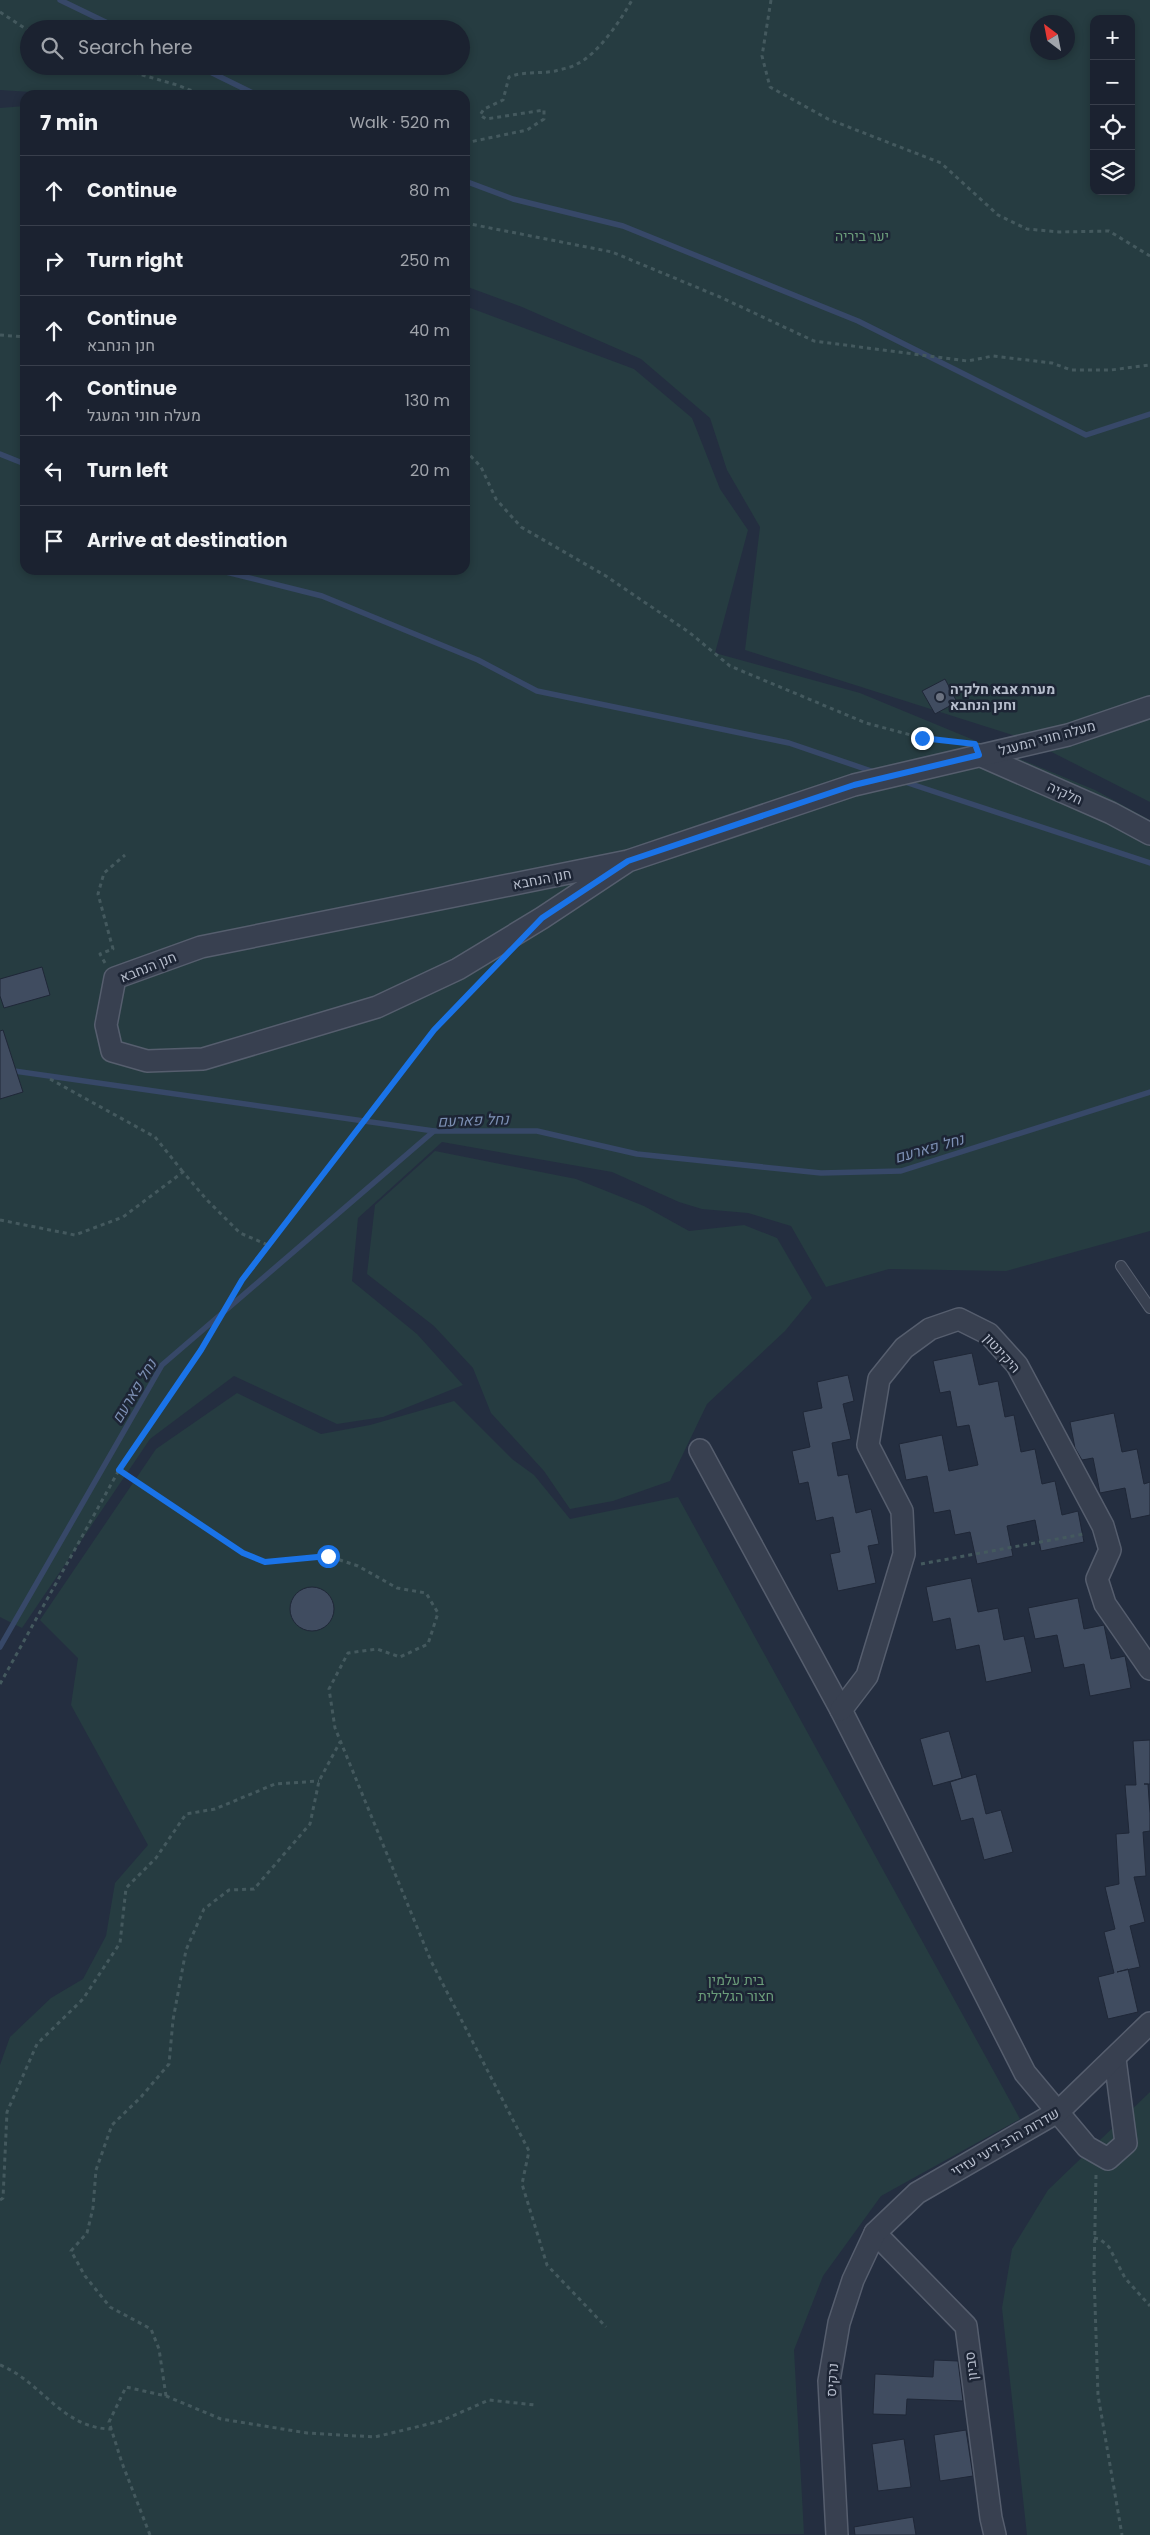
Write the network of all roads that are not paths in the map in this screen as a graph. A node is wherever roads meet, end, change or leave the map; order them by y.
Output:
1 (1150, 707) edge
2 (979, 755) junction
3 (1150, 834) edge
4 (628, 861) junction
5 (1120, 1266) dead end
6 (1150, 1308) edge
7 (700, 1450) dead end
8 (1150, 1669) edge
9 (841, 1710) junction
10 (1150, 2023) edge
11 (1116, 2059) junction
12 (1059, 2111) junction
13 (876, 2233) junction
14 (837, 2535) edge
15 (995, 2535) edge

1 - 2 street, מעלה חוני המעגל
2 - 3 street, חלקיה
2 - 4 street, מעלה חוני המעגל
4 - 4 street, חנן הנחבא
5 - 6 lane
7 - 9 street
8 - 9 street, היקינטון
9 - 12 street
10 - 11 street, שדרות הרב דיעי עזיזי
11 - 12 street, שדרות הרב דיעי עזיזי
11 - 12 street
12 - 13 street, שדרות הרב דיעי עזיזי
13 - 14 street, נרקיס
13 - 15 street, סביון

